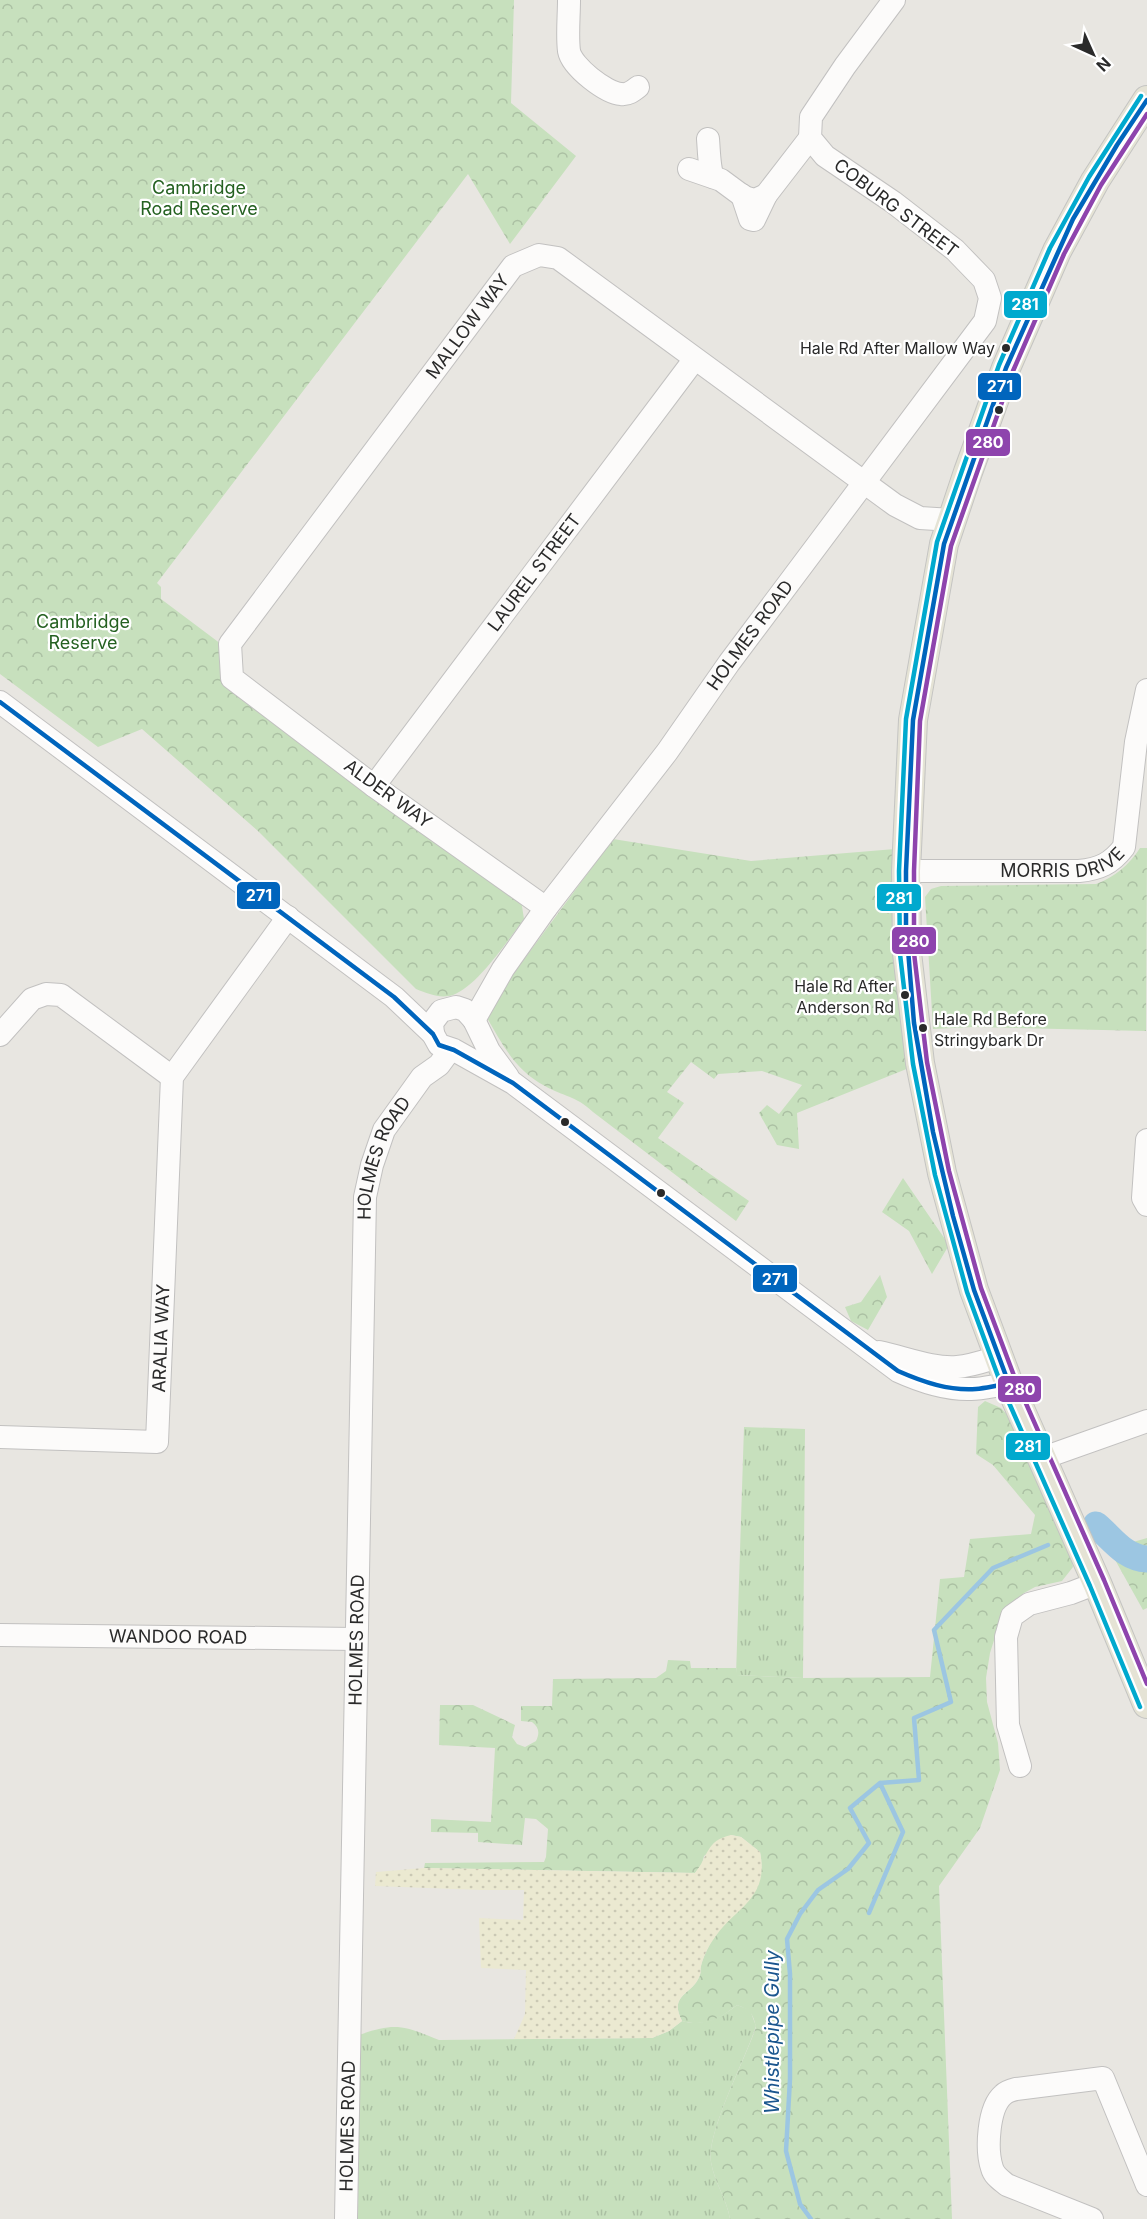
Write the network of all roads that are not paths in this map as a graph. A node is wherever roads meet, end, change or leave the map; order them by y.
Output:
1 (569, 0) edge
2 (894, 0) edge
3 (638, 87) dead end
4 (1147, 100) edge
5 (1147, 123) edge
6 (810, 128) junction
7 (708, 139) dead end
8 (689, 169) dead end
9 (713, 177) junction
10 (1040, 294) junction
11 (990, 298) joint
12 (694, 360) junction
13 (864, 484) junction
14 (948, 532) junction
15 (232, 678) joint
16 (1147, 690) edge
17 (0, 702) edge
18 (1141, 743) edge
19 (374, 786) junction
20 (906, 871) junction
21 (546, 908) junction
22 (288, 916) junction
23 (394, 997) junction
24 (461, 1016) junction
25 (0, 1035) edge
26 (443, 1043) junction
27 (172, 1077) junction
28 (513, 1083) junction
29 (1147, 1140) edge
30 (1147, 1205) edge
31 (872, 1350) junction
32 (998, 1357) junction
33 (1009, 1384) junction
34 (1147, 1421) edge
35 (0, 1437) edge
36 (1043, 1458) junction
37 (1097, 1583) junction
38 (0, 1635) edge
39 (356, 1639) junction
40 (1147, 1704) edge
41 (1020, 1766) dead end
42 (1147, 2185) edge
43 (346, 2219) edge
44 (1092, 2219) edge

1 - 3 street
2 - 6 street
4 - 10 main road
5 - 10 main road
6 - 9 street
6 - 11 street, COBURG STREET
7 - 9 street
8 - 9 street
10 - 14 main road
11 - 13 street, HOLMES ROAD
12 - 13 street, MALLOW WAY
12 - 15 street, MALLOW WAY
12 - 19 street, LAUREL STREET
13 - 14 street, MALLOW WAY
13 - 21 street, HOLMES ROAD
14 - 20 main road
15 - 19 street, ALDER WAY
16 - 18 street, MORRIS DRIVE
17 - 22 street
18 - 20 street, MORRIS DRIVE
19 - 21 street, ALDER WAY
20 - 32 main road
21 - 24 street, HOLMES ROAD
22 - 23 street
22 - 27 street
23 - 24 street
23 - 26 street
24 - 26 street, HOLMES ROAD
24 - 26 street
24 - 28 street
25 - 27 street
26 - 28 street
26 - 39 street, HOLMES ROAD
27 - 35 street, ARALIA WAY
28 - 31 street
29 - 30 street
31 - 32 street
31 - 33 street
32 - 33 main road
33 - 36 main road
34 - 36 street
36 - 37 main road
37 - 40 main road
37 - 41 street
38 - 39 street, WANDOO ROAD
39 - 43 street, HOLMES ROAD
42 - 44 street

